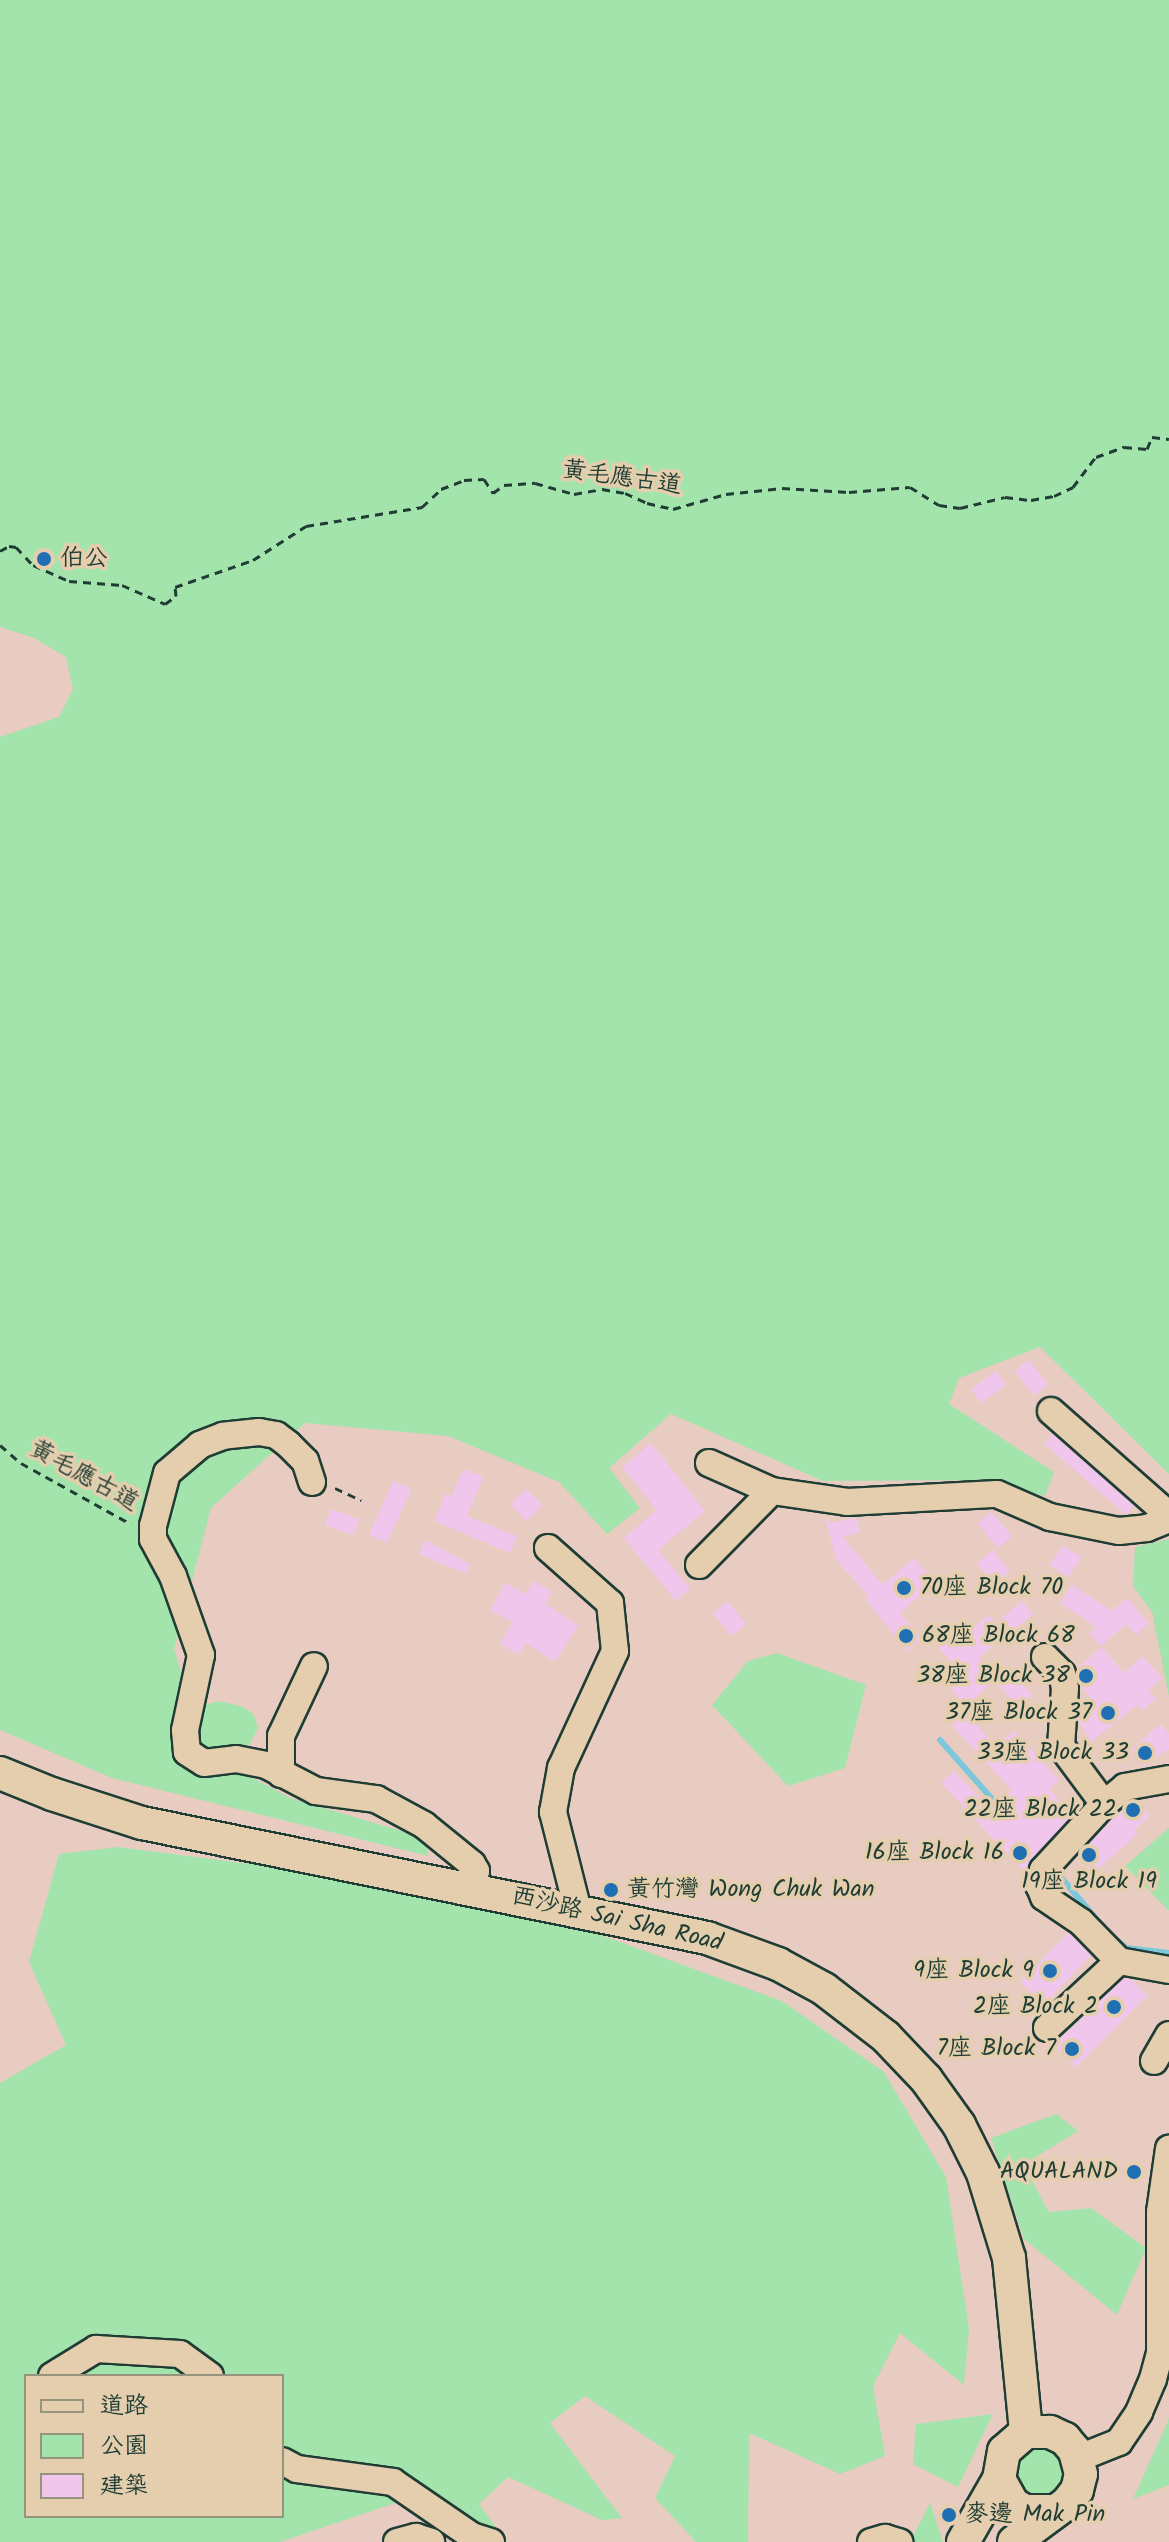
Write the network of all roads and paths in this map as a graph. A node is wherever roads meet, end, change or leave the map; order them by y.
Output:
1 (1169, 439) edge
2 (0, 551) edge
3 (1051, 1411) dead end
4 (0, 1445) edge
5 (709, 1463) dead end
6 (321, 1484) joint
7 (772, 1491) junction
8 (361, 1500) dead end
9 (1169, 1517) edge
10 (152, 1535) junction
11 (548, 1548) dead end
12 (699, 1565) dead end
13 (1045, 1657) dead end
14 (314, 1666) dead end
15 (0, 1773) edge
16 (281, 1774) junction
17 (1169, 1779) edge
18 (1104, 1804) junction
19 (472, 1889) junction
20 (578, 1911) junction
21 (1119, 1961) junction
22 (1169, 1970) edge
23 (1047, 2028) dead end
24 (1169, 2035) edge
25 (1154, 2061) dead end
26 (1169, 2149) edge
27 (55, 2374) edge
28 (207, 2374) edge
29 (1026, 2432) junction
30 (1079, 2458) junction
31 (284, 2462) edge
32 (999, 2479) junction
33 (1053, 2511) junction
34 (397, 2542) edge
35 (431, 2542) edge
36 (491, 2542) edge
37 (871, 2542) edge
38 (899, 2542) edge
39 (963, 2542) edge
40 (1014, 2542) edge

1 - 2 path, 黃毛應古道
3 - 9 street
4 - 10 path, 黃毛應古道
5 - 7 street
6 - 8 path
6 - 10 street
7 - 9 street
7 - 12 street
10 - 16 street
11 - 20 street
13 - 18 street
14 - 16 street
15 - 19 main road, 西沙路 Sai Sha Road
16 - 19 street
17 - 18 street
18 - 21 street
19 - 20 main road, 西沙路 Sai Sha Road
20 - 29 main road, 西沙路 Sai Sha Road
21 - 22 street
21 - 23 street
24 - 25 street
26 - 30 street
27 - 28 street
29 - 30 main road
29 - 32 main road
30 - 33 main road
31 - 36 street
32 - 33 main road
32 - 39 main road
33 - 40 main road
34 - 35 street
37 - 38 street

